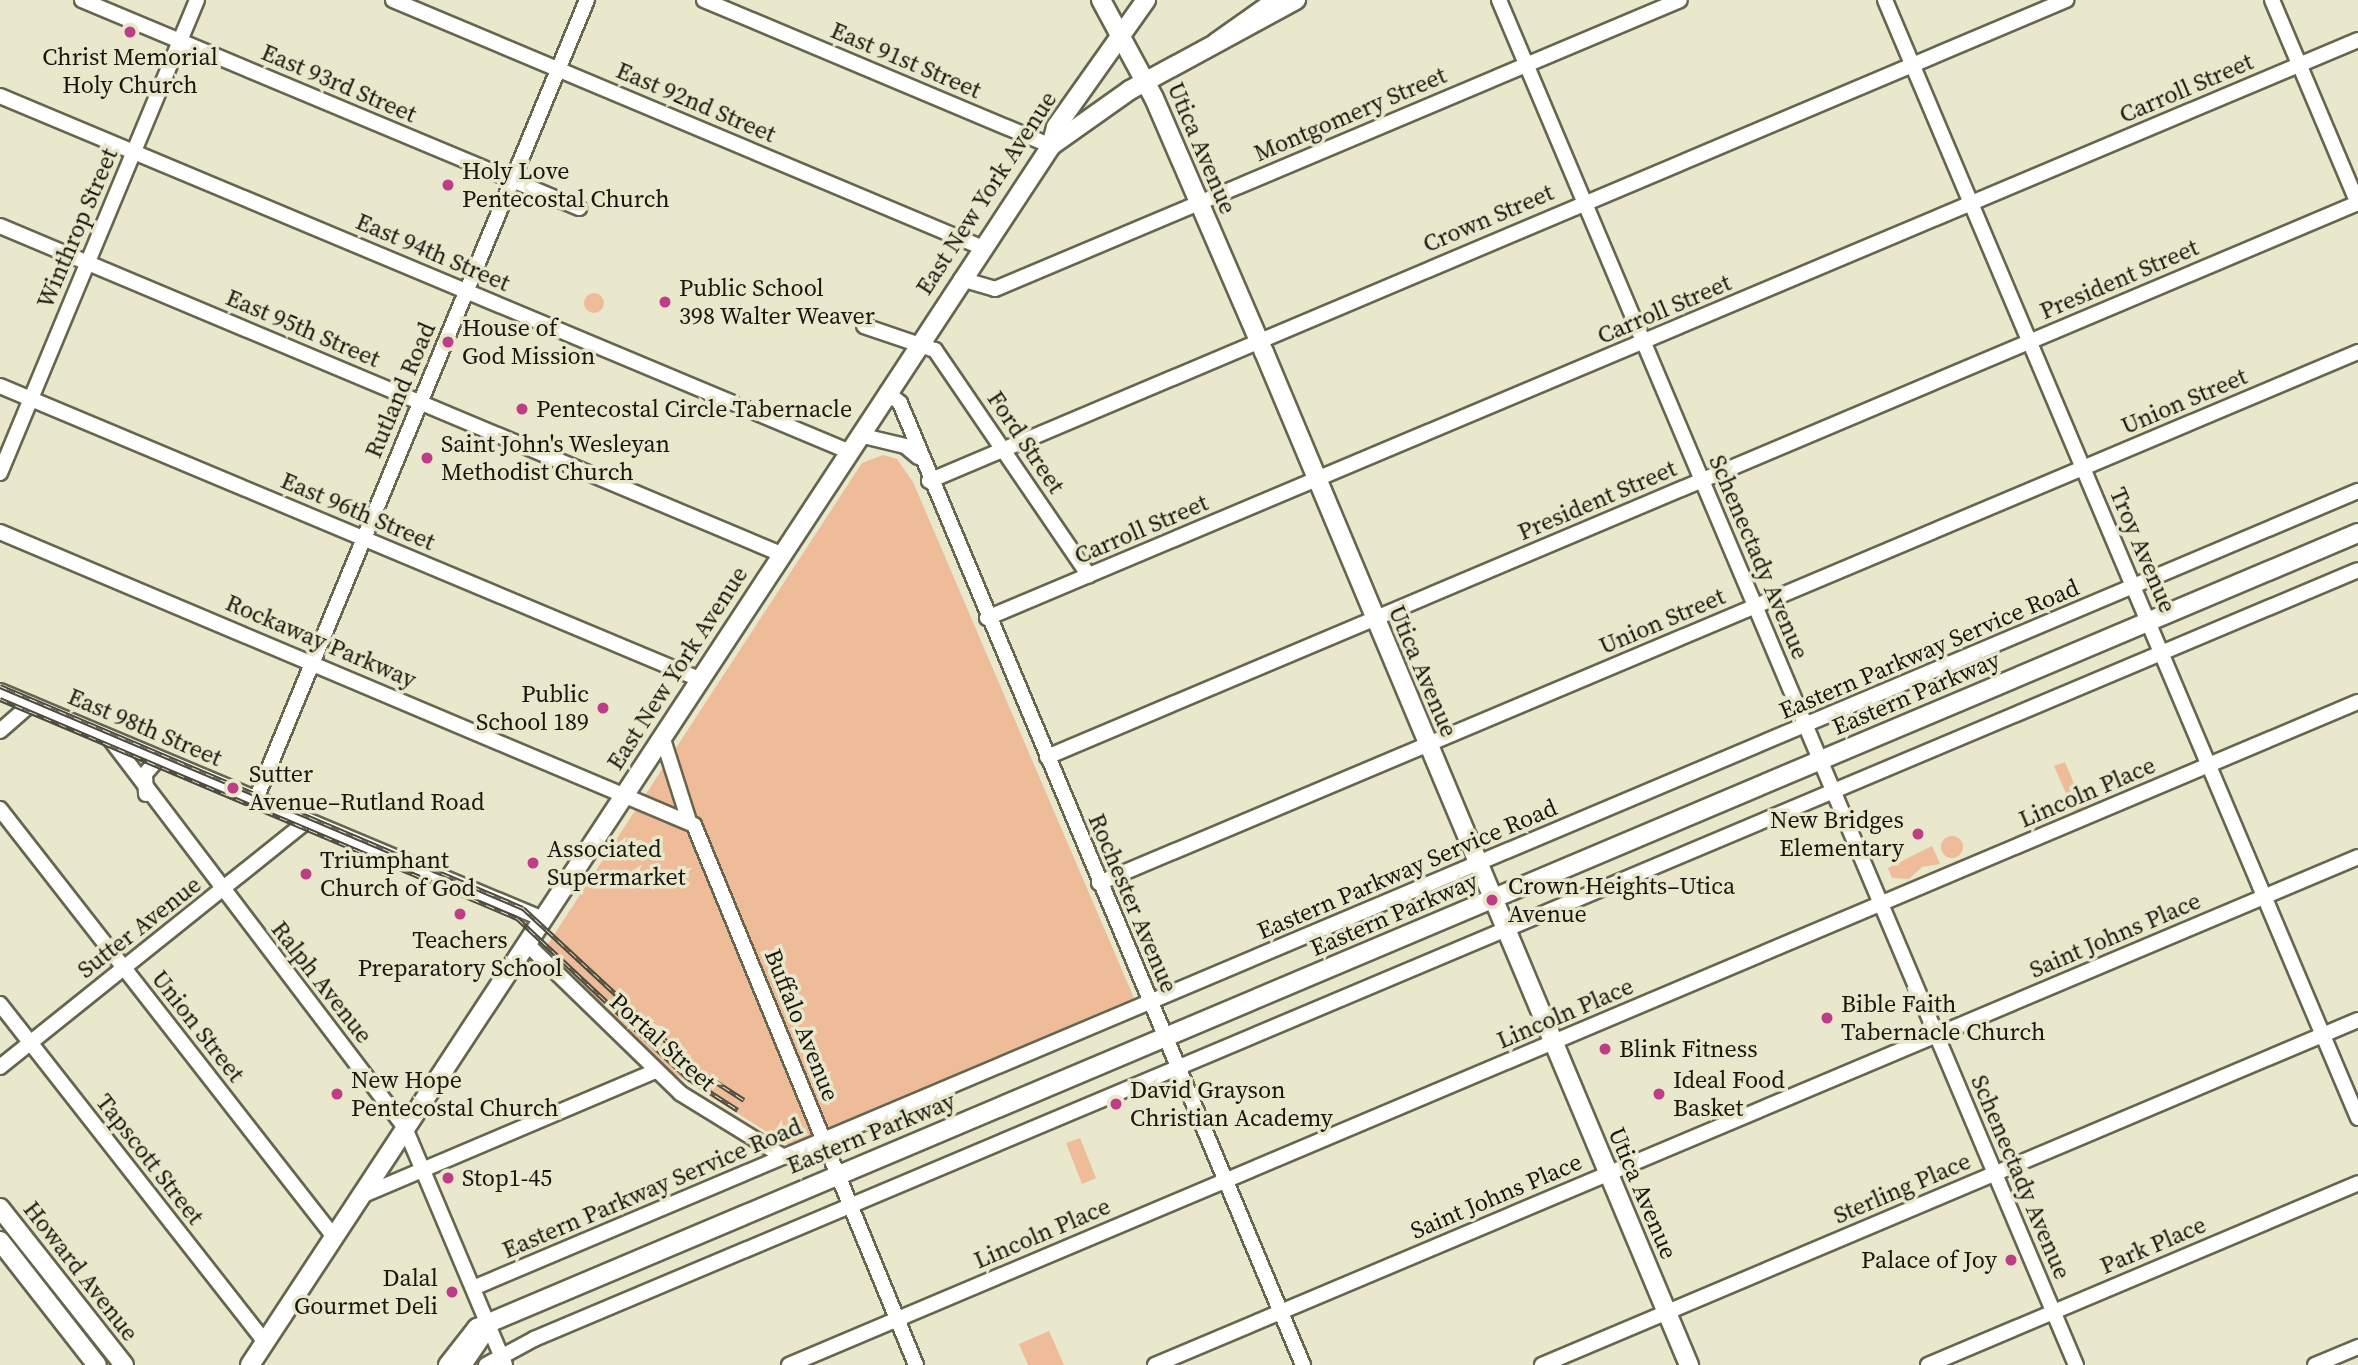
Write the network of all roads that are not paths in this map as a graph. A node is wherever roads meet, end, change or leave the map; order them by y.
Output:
1 (82, 0) edge
2 (197, 0) edge
3 (393, 0) edge
4 (587, 0) edge
5 (704, 0) edge
6 (1101, 0) edge
7 (1146, 0) edge
8 (1273, 0) edge
9 (1296, 0) edge
10 (1499, 0) edge
11 (1679, 0) edge
12 (1885, 0) edge
13 (2066, 0) edge
14 (2272, 0) edge
15 (1122, 36) junction
16 (2358, 40) edge
17 (180, 41) junction
18 (1215, 41) junction
19 (1526, 65) junction
20 (1912, 65) junction
21 (2299, 65) junction
22 (558, 69) junction
23 (1146, 82) junction
24 (0, 96) edge
25 (1051, 146) junction
26 (134, 152) junction
27 (513, 180) junction
28 (1584, 202) junction
29 (1199, 203) junction
30 (1971, 203) junction
31 (2358, 204) edge
32 (579, 208) dead end
33 (0, 226) edge
34 (981, 247) junction
35 (88, 263) junction
36 (961, 279) junction
37 (466, 291) junction
38 (864, 326) dead end
39 (1259, 341) junction
40 (1643, 342) junction
41 (2030, 342) junction
42 (917, 346) junction
43 (2358, 352) edge
44 (0, 386) edge
45 (887, 392) junction
46 (30, 399) junction
47 (420, 402) junction
48 (859, 435) junction
49 (1003, 449) junction
50 (848, 451) junction
51 (920, 458) junction
52 (2083, 468) junction
53 (0, 473) edge
54 (1317, 480) junction
55 (1702, 480) junction
56 (929, 481) junction
57 (2358, 491) edge
58 (0, 532) edge
59 (2358, 533) edge
60 (363, 538) junction
61 (781, 554) junction
62 (2358, 570) edge
63 (1089, 576) junction
64 (2134, 587) junction
65 (1755, 606) junction
66 (987, 618) junction
67 (1374, 618) junction
68 (2148, 622) junction
69 (2161, 653) junction
70 (311, 662) junction
71 (699, 679) junction
72 (0, 691) edge
73 (2358, 702) edge
74 (31, 704) junction
75 (1806, 726) junction
76 (0, 731) edge
77 (662, 736) junction
78 (110, 739) junction
79 (1428, 744) junction
80 (1047, 757) junction
81 (158, 759) junction
82 (1820, 760) junction
83 (2209, 765) junction
84 (1833, 792) junction
85 (625, 793) junction
86 (146, 794) junction
87 (256, 799) junction
88 (0, 809) edge
89 (689, 821) junction
90 (306, 822) junction
91 (2358, 857) edge
92 (1479, 863) junction
93 (1099, 883) junction
94 (222, 891) junction
95 (2264, 897) junction
96 (1493, 898) junction
97 (1881, 904) junction
98 (543, 919) junction
99 (1506, 928) junction
100 (526, 943) junction
101 (124, 967) junction
102 (1150, 1002) junction
103 (0, 1004) edge
104 (2358, 1020) edge
105 (1936, 1035) junction
106 (2323, 1035) junction
107 (1164, 1037) junction
108 (1553, 1042) junction
109 (30, 1043) junction
110 (0, 1067) edge
111 (1178, 1069) junction
112 (655, 1071) junction
113 (2358, 1118) edge
114 (405, 1128) junction
115 (825, 1140) junction
116 (784, 1157) junction
117 (423, 1170) junction
118 (837, 1172) junction
119 (1609, 1174) junction
120 (1995, 1174) junction
121 (1225, 1181) junction
122 (2358, 1183) edge
123 (361, 1196) junction
124 (851, 1206) junction
125 (0, 1208) edge
126 (334, 1237) junction
127 (0, 1241) edge
128 (473, 1288) junction
129 (1280, 1312) junction
130 (1667, 1312) junction
131 (2053, 1312) junction
132 (897, 1319) junction
133 (488, 1324) junction
134 (265, 1342) junction
135 (2358, 1347) edge
136 (503, 1360) edge
137 (97, 1365) edge
138 (124, 1365) edge
139 (250, 1365) edge
140 (448, 1365) edge
141 (462, 1365) edge
142 (486, 1365) edge
143 (789, 1365) edge
144 (916, 1365) edge
145 (1154, 1365) edge
146 (1303, 1365) edge
147 (1542, 1365) edge
148 (1689, 1365) edge
149 (1928, 1365) edge
150 (2076, 1365) edge
151 (2315, 1365) edge

1 - 17 street, East 93rd Street
2 - 17 street, Winthrop Street
3 - 22 street, East 92nd Street
4 - 22 street, Rutland Road
5 - 25 street, East 91st Street
6 - 15 main road, Utica Avenue
7 - 15 main road, East New York Avenue
8 - 18 street
9 - 18 main road
10 - 19 street, Schenectady Avenue
11 - 19 street, Montgomery Street
12 - 20 street, Troy Avenue
13 - 20 street, Crown Street
14 - 21 street
15 - 23 main road, Utica Avenue
15 - 25 main road, East New York Avenue
16 - 21 street, Carroll Street
17 - 26 street, Winthrop Street
17 - 27 street, East 93rd Street
18 - 23 main road
19 - 28 street, Schenectady Avenue
19 - 29 street, Montgomery Street
20 - 28 street, Crown Street
20 - 30 street, Troy Avenue
21 - 30 street, Carroll Street
21 - 31 street
22 - 27 street, Rutland Road
22 - 34 street, East 92nd Street
23 - 25 main road
23 - 29 main road, Utica Avenue
24 - 26 street, East 94th Street
25 - 34 main road, East New York Avenue
26 - 35 street, Winthrop Street
26 - 37 street, East 94th Street
27 - 32 street, East 93rd Street
27 - 37 street, Rutland Road
28 - 39 street, Crown Street
28 - 40 street, Schenectady Avenue
29 - 36 street, Montgomery Street
29 - 39 main road, Utica Avenue
30 - 40 street, Carroll Street
30 - 41 street, Troy Avenue
31 - 41 street, President Street
33 - 35 street, East 95th Street
34 - 36 main road, East New York Avenue
35 - 46 street, Winthrop Street
35 - 47 street, East 95th Street
36 - 42 main road, East New York Avenue
37 - 47 street, Rutland Road
37 - 50 street, East 94th Street
38 - 42 street
39 - 49 street, Crown Street
39 - 54 main road, Utica Avenue
40 - 54 street, Carroll Street
40 - 55 street, Schenectady Avenue
41 - 52 street, Troy Avenue
41 - 55 street, President Street
42 - 45 main road, East New York Avenue
42 - 49 street, Ford Street
43 - 52 street, Union Street
44 - 46 street, East 96th Street
45 - 48 main road, East New York Avenue
45 - 51 street, Rochester Avenue
46 - 53 street, Winthrop Street
46 - 60 street, East 96th Street
47 - 60 street, Rutland Road
47 - 61 street, East 95th Street
48 - 50 main road, East New York Avenue
48 - 51 street
49 - 56 street, Crown Street
49 - 63 street, Ford Street
50 - 61 main road, East New York Avenue
51 - 56 street, Rochester Avenue
52 - 64 street, Troy Avenue
52 - 65 street, Union Street
54 - 63 street, Carroll Street
54 - 67 main road, Utica Avenue
55 - 65 street, Schenectady Avenue
55 - 67 street, President Street
56 - 66 street, Rochester Avenue
57 - 64 street, Eastern Parkway Service Road
58 - 70 street, Rockaway Parkway
59 - 68 main road, Eastern Parkway
60 - 70 street, Rutland Road
60 - 71 street, East 96th Street
61 - 71 main road, East New York Avenue
62 - 69 street
63 - 66 street, Carroll Street
64 - 68 street, Troy Avenue
64 - 75 street, Eastern Parkway Service Road
65 - 75 street, Schenectady Avenue
65 - 79 street, Union Street
66 - 80 street, Rochester Avenue
67 - 79 main road, Utica Avenue
67 - 80 street, President Street
68 - 69 street, Troy Avenue
68 - 82 main road, Eastern Parkway
69 - 83 street, Troy Avenue
69 - 84 street
70 - 85 street, Rockaway Parkway
70 - 87 street, Rutland Road
71 - 77 main road, East New York Avenue
72 - 74 street, East 98th Street
73 - 83 street, Lincoln Place
74 - 76 street
74 - 78 street, East 98th Street
75 - 82 street, Schenectady Avenue
75 - 92 street, Eastern Parkway Service Road
77 - 85 main road, East New York Avenue
77 - 89 street, Buffalo Avenue
78 - 81 street, East 98th Street
78 - 86 street, Ralph Avenue
79 - 92 main road, Utica Avenue
79 - 93 street, Union Street
80 - 93 street, Rochester Avenue
81 - 86 street
81 - 87 street, East 98th Street
82 - 84 street, Schenectady Avenue
82 - 96 main road, Eastern Parkway
83 - 95 street, Troy Avenue
83 - 97 street, Lincoln Place
84 - 97 street, Schenectady Avenue
84 - 99 street
85 - 89 street
85 - 98 main road, East New York Avenue
86 - 94 street, Ralph Avenue
87 - 90 street, East 98th Street
88 - 101 street, Union Street
89 - 115 street, Buffalo Avenue
90 - 94 street, Sutter Avenue
90 - 98 street, East 98th Street
91 - 95 street, Saint Johns Place
92 - 96 main road, Utica Avenue
92 - 102 street, Eastern Parkway Service Road
93 - 102 street, Rochester Avenue
94 - 101 street, Sutter Avenue
94 - 114 street, Ralph Avenue
95 - 105 street, Saint Johns Place
95 - 106 street, Troy Avenue
96 - 99 main road, Utica Avenue
96 - 107 main road, Eastern Parkway
97 - 105 street, Schenectady Avenue
97 - 108 street, Lincoln Place
98 - 100 main road, East New York Avenue
99 - 108 main road, Utica Avenue
99 - 111 street
100 - 112 street, Portal Street
100 - 114 main road, East New York Avenue
101 - 109 street, Sutter Avenue
101 - 126 street, Union Street
102 - 107 street, Rochester Avenue
102 - 115 street, Eastern Parkway Service Road
103 - 109 street, Tapscott Street
104 - 106 street, Sterling Place
105 - 119 street, Saint Johns Place
105 - 120 street, Schenectady Avenue
106 - 113 street, Troy Avenue
106 - 120 street, Sterling Place
107 - 111 street, Rochester Avenue
107 - 118 main road, Eastern Parkway
108 - 119 main road, Utica Avenue
108 - 121 street, Lincoln Place
109 - 110 street, Sutter Avenue
109 - 134 street, Tapscott Street
111 - 121 street, Rochester Avenue
111 - 124 street
112 - 116 street, Portal Street
112 - 117 street
114 - 117 street, Ralph Avenue
114 - 123 main road, East New York Avenue
115 - 116 street, Eastern Parkway Service Road
115 - 118 street, Buffalo Avenue
116 - 128 street, Eastern Parkway Service Road
117 - 123 street
117 - 128 street, Ralph Avenue
118 - 124 street, Buffalo Avenue
118 - 133 main road, Eastern Parkway
119 - 129 street, Saint Johns Place
119 - 130 main road, Utica Avenue
120 - 130 street, Sterling Place
120 - 131 street, Schenectady Avenue
121 - 129 street, Rochester Avenue
121 - 132 street, Lincoln Place
122 - 131 street, Park Place
123 - 126 main road, East New York Avenue
124 - 132 street, Buffalo Avenue
124 - 136 street
125 - 138 main road, Howard Avenue
126 - 134 main road, East New York Avenue
127 - 137 main road, Howard Avenue
128 - 133 street, Ralph Avenue
129 - 145 street, Saint Johns Place
129 - 146 street, Rochester Avenue
130 - 147 street, Sterling Place
130 - 148 main road, Utica Avenue
131 - 149 street, Park Place
131 - 150 street, Schenectady Avenue
132 - 143 street, Lincoln Place
132 - 144 street, Buffalo Avenue
133 - 136 street, Ralph Avenue
133 - 140 main road, Eastern Parkway
133 - 141 main road
134 - 139 main road, East New York Avenue
135 - 151 street
136 - 142 street

